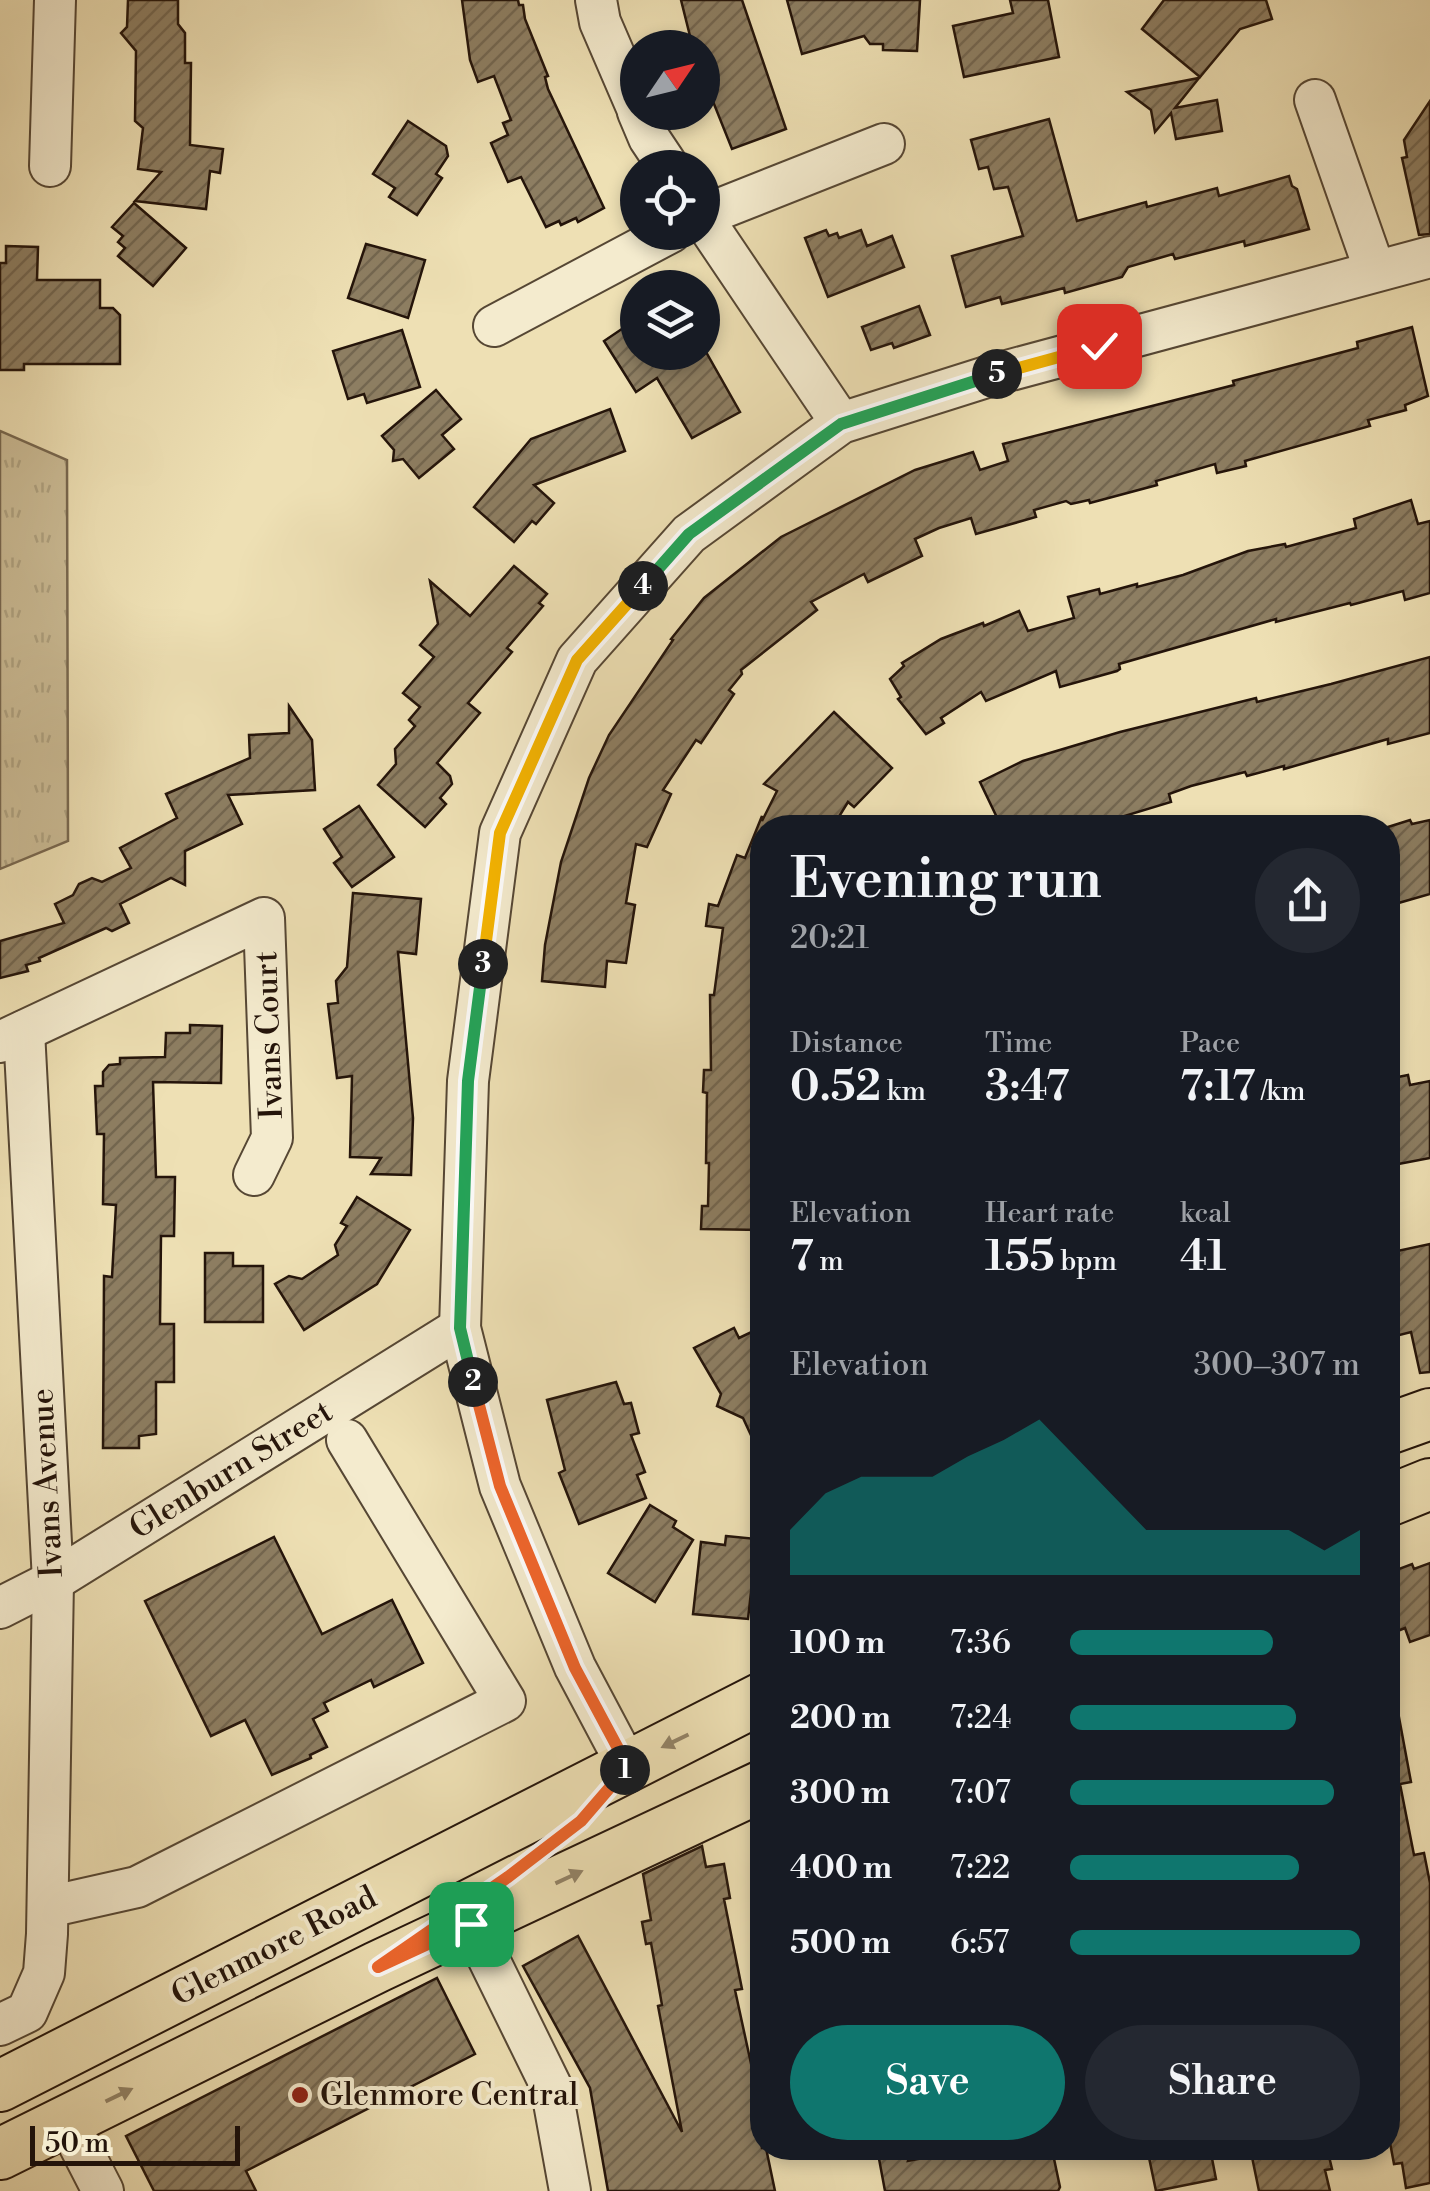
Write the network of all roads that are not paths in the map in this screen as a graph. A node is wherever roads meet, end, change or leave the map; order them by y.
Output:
1 (55, 0) edge
2 (596, 0) edge
3 (620, 69) edge
4 (1314, 100) dead end
5 (884, 144) dead end
6 (50, 166) dead end
7 (720, 209) edge
8 (720, 243) edge
9 (637, 250) edge
10 (1430, 257) edge
11 (1375, 271) junction
12 (494, 326) dead end
13 (841, 424) junction
14 (12, 1037) edge
15 (254, 1174) dead end
16 (460, 1328) junction
17 (1430, 1414) edge
18 (1400, 1425) edge
19 (347, 1440) dead end
20 (1430, 1484) edge
21 (1400, 1495) edge
22 (53, 1581) junction
23 (0, 1608) edge
24 (750, 1704) edge
25 (628, 1767) junction
26 (750, 1792) edge
27 (48, 1921) junction
28 (471, 1924) junction
29 (378, 1967) junction
30 (0, 2025) edge
31 (0, 2086) edge
32 (67, 2121) junction
33 (0, 2154) edge
34 (103, 2191) edge
35 (570, 2191) edge

1 - 6 street
2 - 3 street
4 - 11 street
5 - 7 street
8 - 13 street
9 - 12 street
10 - 11 street
11 - 13 street
13 - 16 street
14 - 15 street, Ivans Court
14 - 22 street, Ivans Avenue
16 - 22 street, Glenburn Street
16 - 25 street
17 - 18 main road
19 - 27 street
20 - 21 main road
22 - 23 street, Glenburn Street
22 - 27 street, Ivans Avenue
24 -> 25 main road, Glenmore Road
25 - 29 main road
25 - 31 main road, Glenmore Road
28 -> 26 main road, Glenmore Road
27 - 30 street, Ivans Avenue
28 - 29 main road, Glenmore Road
28 - 35 street
32 -> 29 main road, Glenmore Road
32 - 33 main road, Glenmore Road
32 - 34 street

